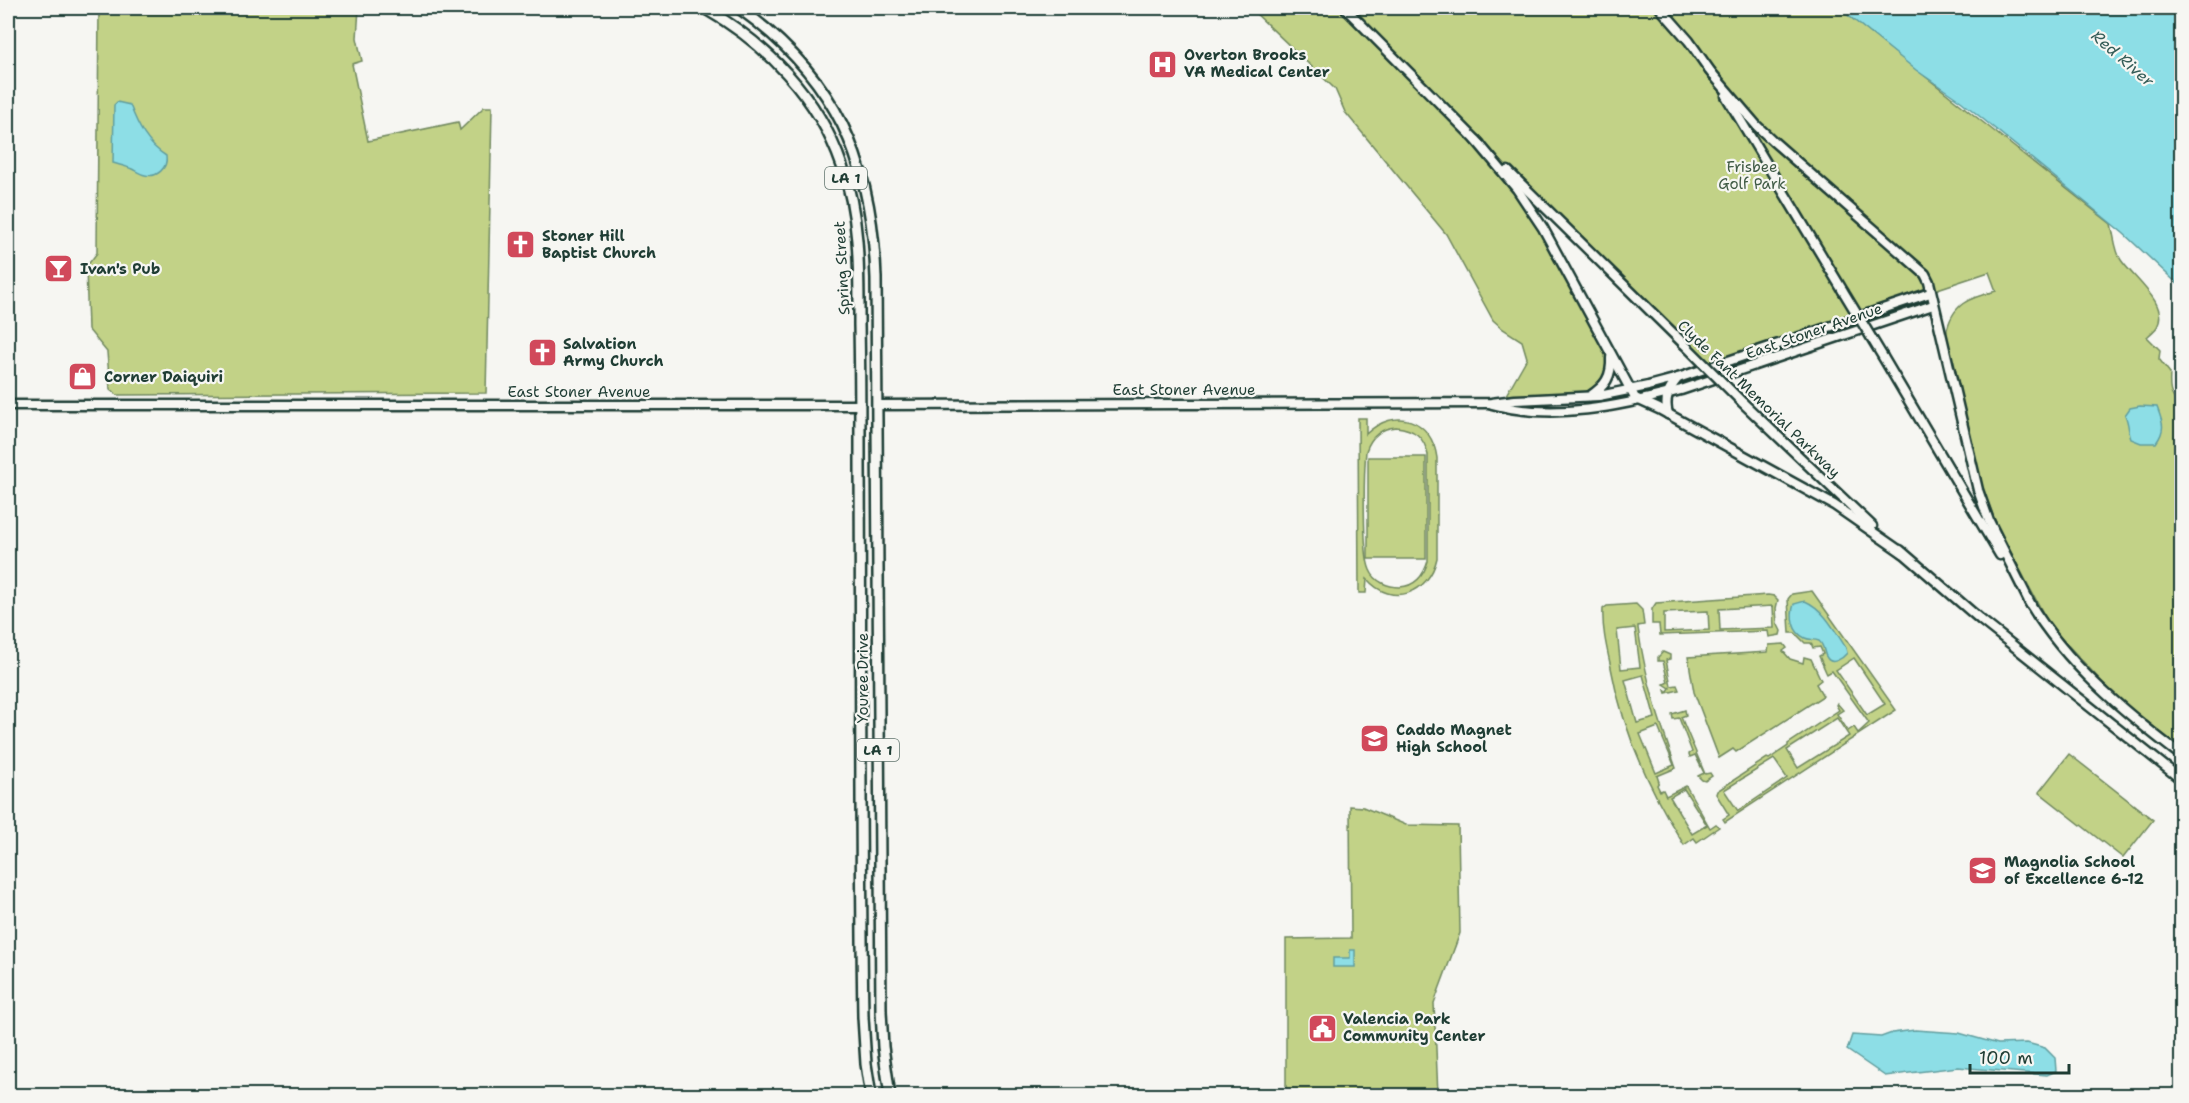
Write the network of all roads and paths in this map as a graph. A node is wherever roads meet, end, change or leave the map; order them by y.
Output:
1 (704, 8) edge
2 (739, 8) edge
3 (1345, 8) edge
4 (1660, 8) edge
5 (1710, 70) junction
6 (1476, 140) junction
7 (1930, 292) junction
8 (1934, 304) junction
9 (1611, 355) junction
10 (1678, 378) junction
11 (1629, 390) junction
12 (1667, 394) junction
13 (1589, 396) junction
14 (1639, 400) junction
15 (1491, 404) junction
16 (8, 405) edge
17 (860, 405) junction
18 (877, 405) junction
19 (1668, 414) junction
20 (1903, 553) junction
21 (2031, 605) junction
22 (2181, 756) edge
23 (2181, 780) edge
24 (879, 800) junction
25 (861, 801) junction
26 (871, 1095) edge
27 (890, 1095) edge

1 - 17 main road, Spring Street / LA 1
2 - 18 main road, LA 1
3 - 6 main road, Clyde Fant Memorial Parkway
4 - 5 main road
5 - 7 main road
5 - 21 main road, bridge
6 - 9 main road
6 - 20 main road, Clyde Fant Memorial Parkway, bridge
7 - 8 main road
7 - 10 main road, East Stoner Avenue
8 - 12 main road, East Stoner Avenue
8 - 21 main road
9 - 11 main road
9 - 13 main road
10 - 11 main road, East Stoner Avenue
10 - 12 main road
11 - 13 main road, East Stoner Avenue
11 - 14 main road
12 - 14 main road, East Stoner Avenue
12 - 19 main road
13 - 15 main road, East Stoner Avenue
14 - 15 main road, East Stoner Avenue
14 - 19 main road
15 - 18 main road, East Stoner Avenue
16 - 17 main road, East Stoner Avenue
17 - 18 main road
17 - 25 main road, Youree Drive / LA 1
18 - 24 main road, Youree Drive / LA 1
19 - 20 main road
20 - 23 main road, Clyde Fant Memorial Parkway
21 - 22 main road
24 - 25 main road
24 - 27 main road, Youree Drive / LA 1
25 - 26 main road, Youree Drive / LA 1

